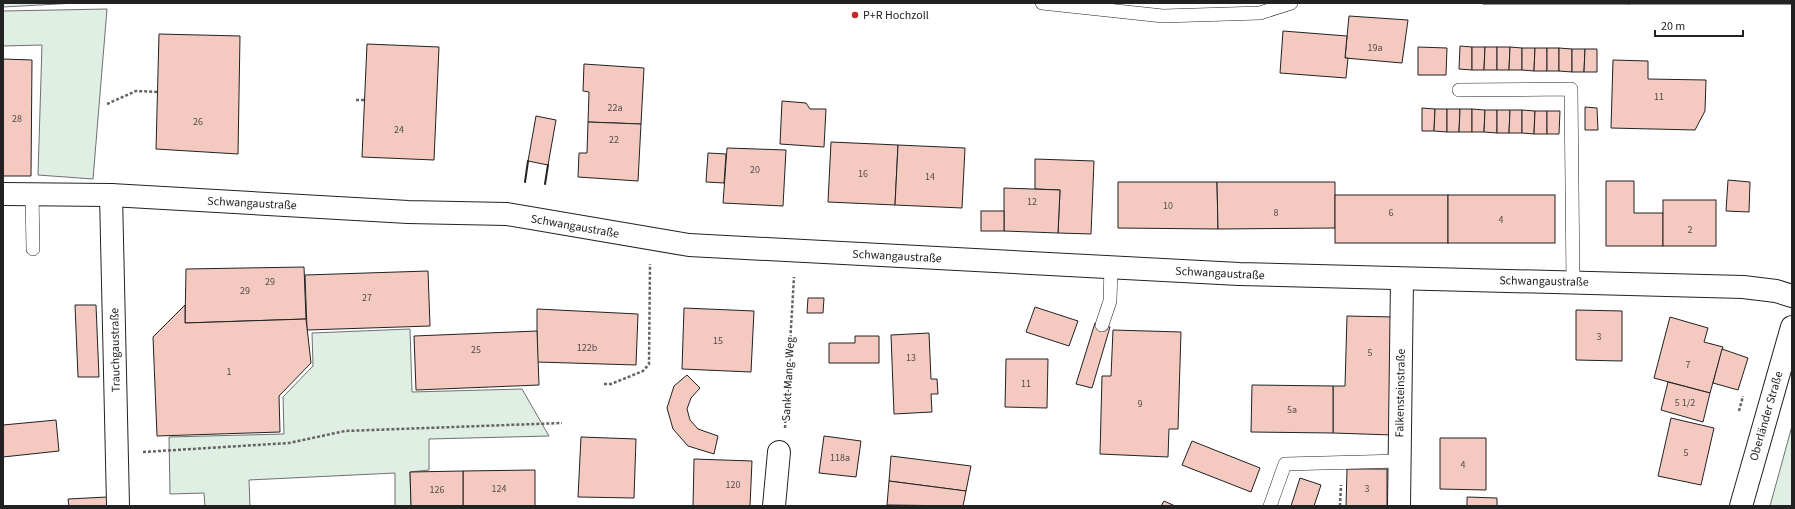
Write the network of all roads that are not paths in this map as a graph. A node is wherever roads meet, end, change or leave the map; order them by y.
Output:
1 (1042, 3) edge
2 (1290, 3) edge
3 (1459, 90) dead end
4 (3, 194) edge
5 (32, 194) junction
6 (111, 195) junction
7 (33, 249) dead end
8 (1110, 267) junction
9 (1402, 279) junction
10 (1573, 282) junction
11 (1792, 296) edge
12 (1102, 324) dead end
13 (1792, 327) edge
14 (779, 452) road end
15 (1400, 461) junction
16 (118, 505) dead end
17 (774, 506) edge
18 (1270, 506) edge
19 (1399, 506) edge
20 (1741, 506) edge

1 - 2 lane
3 - 10 lane
4 - 5 street, Schwangaustraße
5 - 6 street, Schwangaustraße
5 - 7 lane
6 - 8 street, Schwangaustraße
6 - 16 street, Trauchgaustraße
8 - 9 street, Schwangaustraße
8 - 12 lane
9 - 10 street, Schwangaustraße
9 - 15 street, Falkensteinstraße
10 - 11 street, Schwangaustraße
13 - 20 street, Oberländer Straße
14 - 17 street
15 - 18 lane
15 - 19 street, Falkensteinstraße

